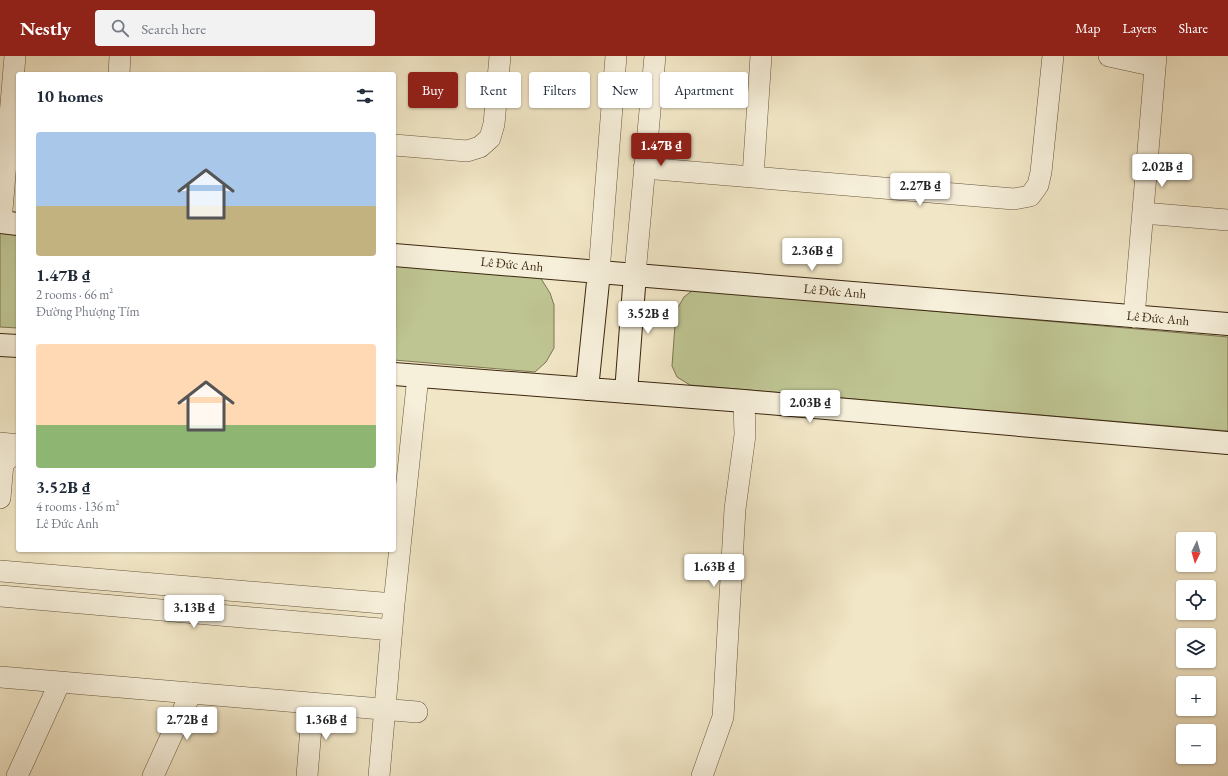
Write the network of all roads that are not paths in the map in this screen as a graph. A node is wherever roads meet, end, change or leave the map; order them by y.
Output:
1 (15, 56) edge
2 (120, 56) edge
3 (500, 56) edge
4 (616, 56) edge
5 (654, 56) edge
6 (760, 56) edge
7 (1053, 56) edge
8 (1110, 56) edge
9 (1156, 61) edge
10 (119, 72) edge
11 (9, 112) edge
12 (396, 145) edge
13 (644, 168) junction
14 (753, 176) junction
15 (1143, 213) junction
16 (1228, 220) edge
17 (6, 223) edge
18 (396, 255) edge
19 (599, 272) junction
20 (635, 274) junction
21 (1134, 316) junction
22 (1228, 324) edge
23 (0, 345) edge
24 (16, 346) edge
25 (396, 374) edge
26 (418, 376) junction
27 (587, 389) junction
28 (626, 392) junction
29 (744, 401) junction
30 (0, 443) edge
31 (1228, 444) edge
32 (16, 445) edge
33 (7, 458) edge
34 (401, 479) edge
35 (0, 498) edge
36 (0, 571) edge
37 (0, 596) edge
38 (394, 604) junction
39 (392, 630) junction
40 (0, 677) edge
41 (60, 682) junction
42 (191, 693) junction
43 (313, 704) junction
44 (385, 710) junction
45 (417, 712) dead end
46 (309, 749) junction
47 (17, 776) edge
48 (153, 776) edge
49 (295, 776) edge
50 (307, 776) edge
51 (379, 776) edge
52 (702, 776) edge

1 - 11 street
2 - 10 street
3 - 12 street
4 - 19 street
5 - 13 street
6 - 14 street
7 - 14 street
8 - 9 street
9 - 15 street
11 - 17 street
13 - 14 street
13 - 20 street
15 - 16 street
15 - 21 street
18 - 19 street, Lê Đức Anh
19 - 20 street, Lê Đức Anh
19 - 27 street
20 - 21 street, Lê Đức Anh
20 - 28 street
21 - 22 street, Lê Đức Anh
23 - 24 street
25 - 26 street
26 - 27 street
26 - 34 street
27 - 28 street
28 - 29 street
29 - 31 street
29 - 52 street
30 - 32 street
33 - 35 street
34 - 38 street
36 - 38 street
37 - 39 street
38 - 39 street
39 - 44 street
40 - 41 street
41 - 42 street
41 - 47 street
42 - 43 street
42 - 48 street
43 - 44 street
43 - 46 street
44 - 45 street
44 - 51 street
46 - 49 street
46 - 50 street

